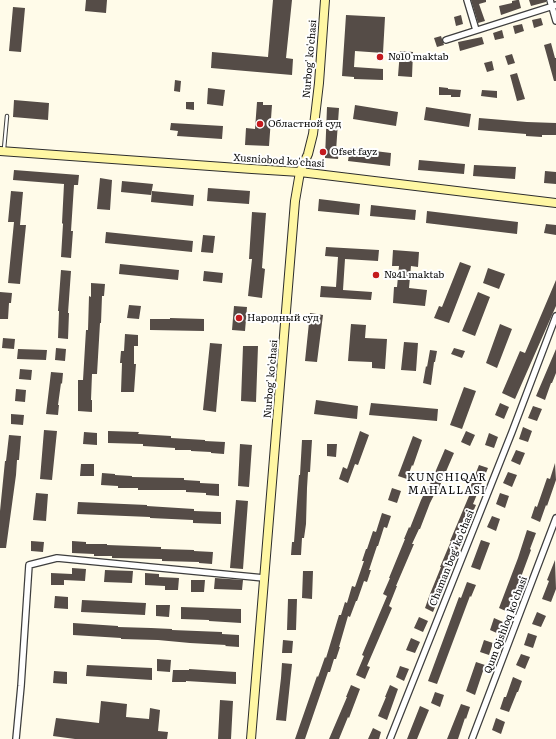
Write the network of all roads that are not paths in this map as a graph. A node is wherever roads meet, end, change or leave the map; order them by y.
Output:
1 (325, 0) edge
2 (467, 0) edge
3 (550, 0) edge
4 (554, 6) edge
5 (556, 21) edge
6 (476, 30) junction
7 (446, 40) dead end
8 (7, 116) dead end
9 (2, 151) edge
10 (300, 172) junction
11 (556, 203) edge
12 (556, 316) edge
13 (556, 518) edge
14 (264, 578) junction
15 (16, 739) edge
16 (251, 739) edge
17 (390, 739) edge
18 (472, 739) edge

1 - 10 street, Nurbog' ko'chasi
2 - 6 street
3 - 4 street
4 - 5 street
4 - 6 street
6 - 7 street
8 - 9 lane
9 - 10 street, Xusniobod ko'chasi
10 - 11 street, Xusniobod ko'chasi
10 - 14 street, Nurbog' ko'chasi
12 - 17 street, Chaman bog' ko'chasi
13 - 18 street, Qum Qishloq ko'chasi
14 - 15 street
14 - 16 street, Nurbog' ko'chasi

